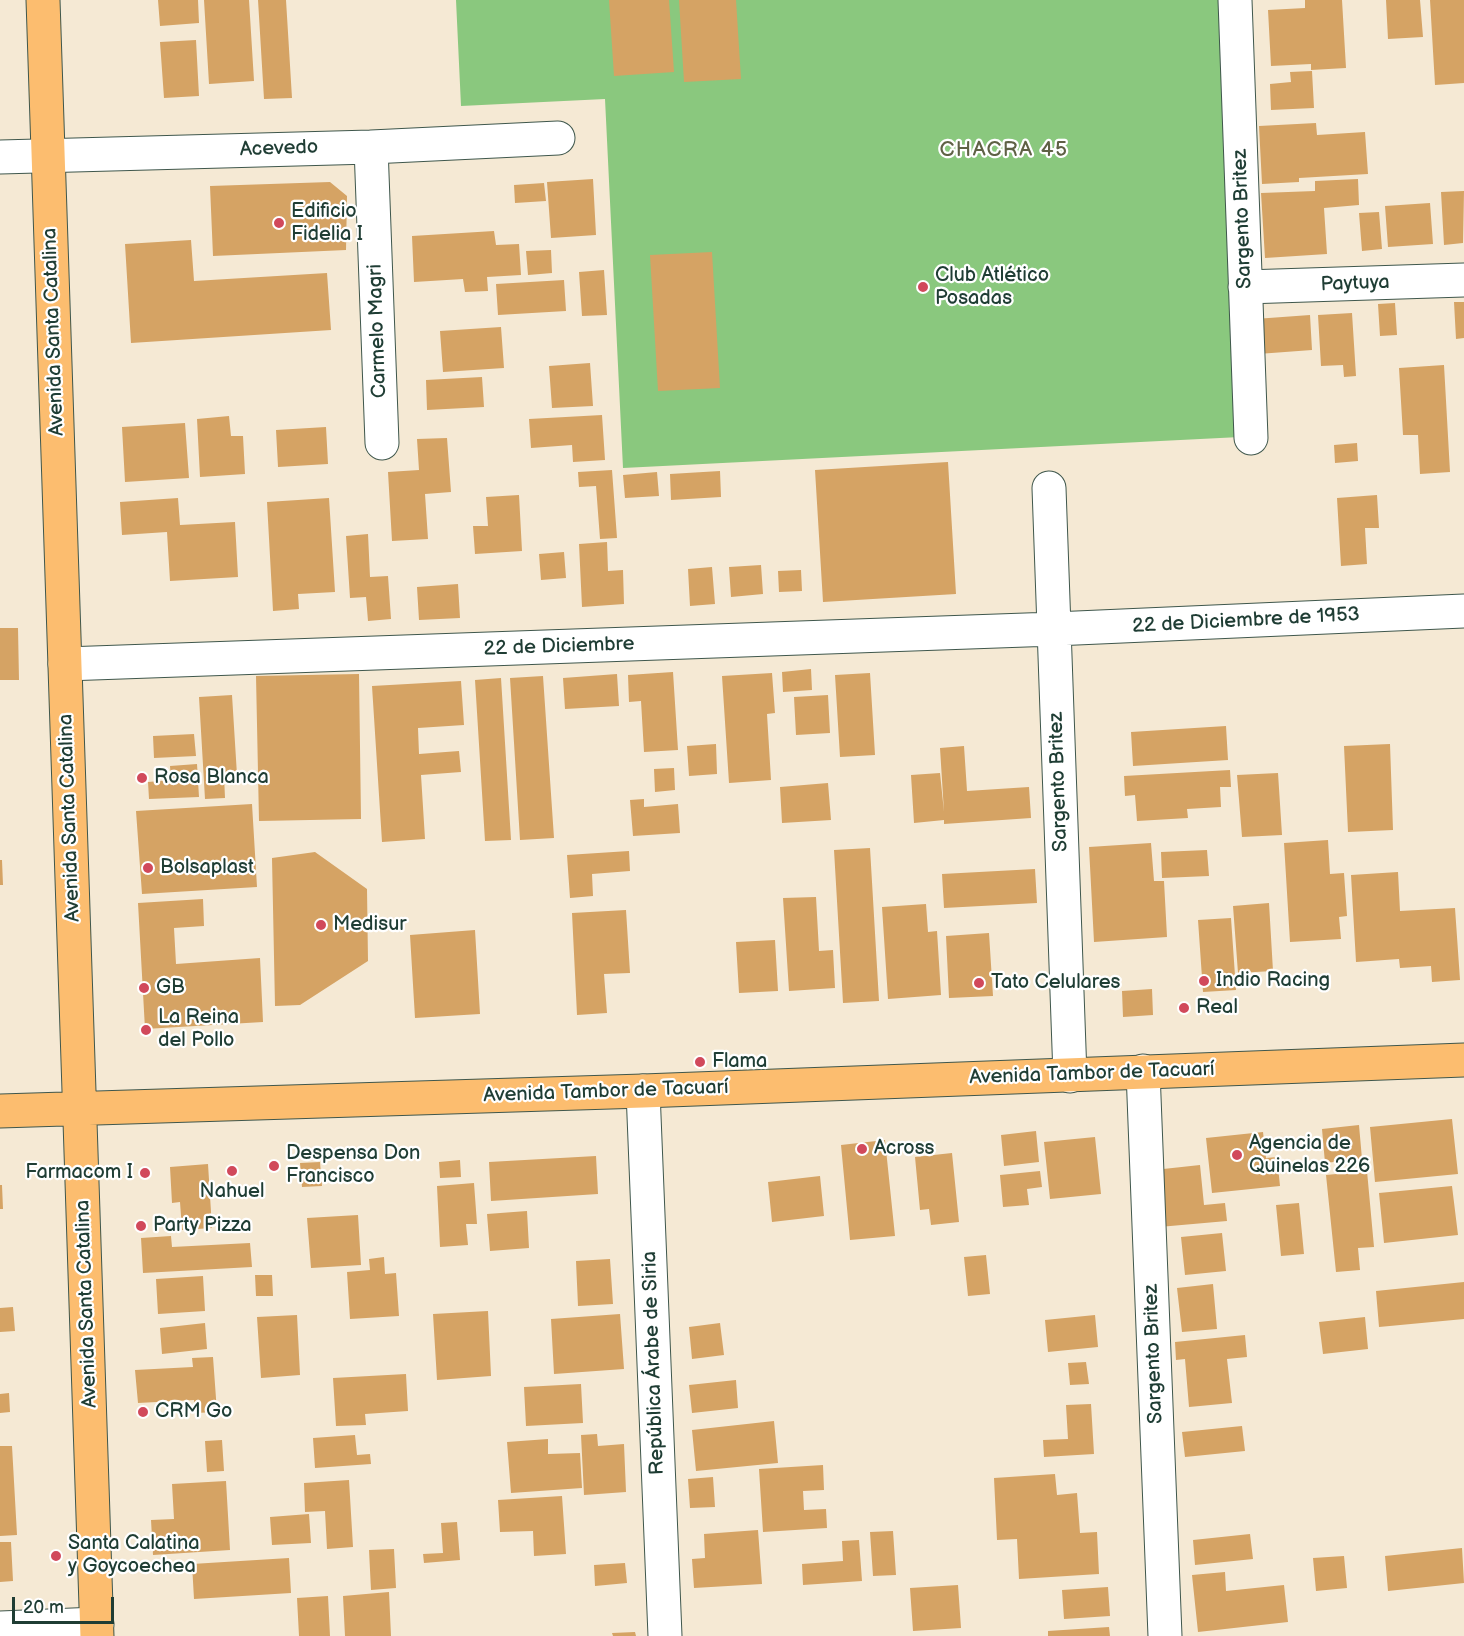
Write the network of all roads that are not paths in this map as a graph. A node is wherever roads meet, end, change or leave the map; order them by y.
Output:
1 (43, 0) edge
2 (1234, 0) edge
3 (558, 138) dead end
4 (371, 147) junction
5 (48, 156) junction
6 (0, 157) edge
7 (1464, 280) edge
8 (1245, 287) junction
9 (1251, 438) dead end
10 (382, 443) dead end
11 (1049, 488) dead end
12 (1452, 612) edge
13 (1054, 629) junction
14 (65, 664) junction
15 (1464, 1060) edge
16 (1143, 1071) junction
17 (1070, 1076) junction
18 (643, 1091) junction
19 (80, 1108) junction
20 (0, 1111) edge
21 (0, 1628) edge
22 (97, 1630) edge
23 (664, 1636) edge
24 (1165, 1636) edge

1 - 5 main road, Avenida Santa Catalina
2 - 8 street, Sargento Britez
3 - 4 street, Acevedo
4 - 5 street, Acevedo
4 - 10 street, Carmelo Magri
5 - 6 street, Acevedo
5 - 14 main road, Avenida Santa Catalina
7 - 8 street, Paytuya
8 - 9 street, Sargento Britez
11 - 13 street, Sargento Britez
12 - 13 street, 22 de Diciembre de 1953
13 - 14 street, 22 de Diciembre
13 - 17 street, Sargento Britez
14 - 19 main road, Avenida Santa Catalina
15 - 16 main road, Avenida Tambor de Tacuarí
16 - 17 main road, Avenida Tambor de Tacuarí
16 - 24 street, Sargento Britez
17 - 18 main road, Avenida Tambor de Tacuarí
18 - 19 main road, Avenida Tambor de Tacuarí
18 - 23 street, República Árabe de Siria
19 - 20 main road, Avenida Tambor de Tacuarí
19 - 22 main road, Avenida Santa Catalina
21 - 22 street

